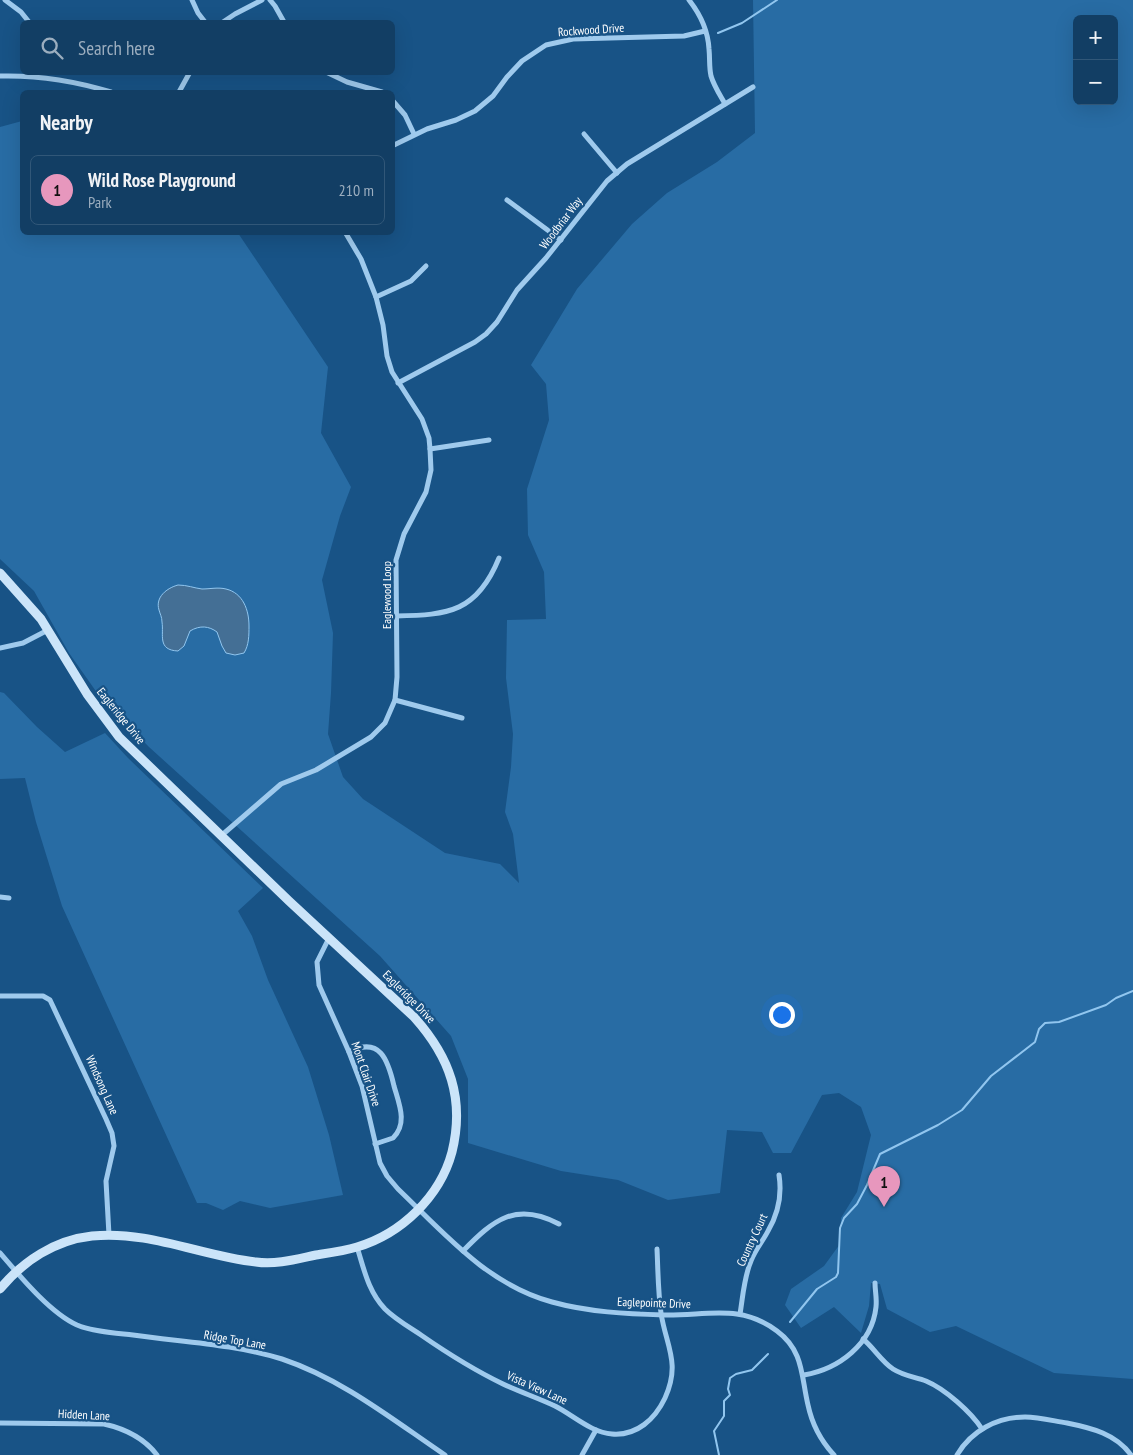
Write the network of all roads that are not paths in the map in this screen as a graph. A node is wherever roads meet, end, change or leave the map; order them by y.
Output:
1 (5, 0) edge
2 (192, 0) edge
3 (262, 0) edge
4 (270, 0) edge
5 (689, 0) edge
6 (27, 20) edge
7 (204, 20) edge
8 (226, 20) edge
9 (283, 20) edge
10 (705, 31) junction
11 (37, 75) edge
12 (188, 75) edge
13 (332, 75) edge
14 (0, 76) edge
15 (754, 87) dead end
16 (103, 90) edge
17 (180, 90) edge
18 (375, 90) edge
19 (395, 103) edge
20 (725, 104) junction
21 (414, 134) junction
22 (584, 134) dead end
23 (395, 144) edge
24 (617, 173) junction
25 (507, 200) dead end
26 (347, 235) edge
27 (561, 240) junction
28 (426, 266) dead end
29 (376, 297) junction
30 (398, 383) junction
31 (490, 440) dead end
32 (430, 449) junction
33 (499, 558) dead end
34 (0, 573) edge
35 (396, 616) junction
36 (49, 630) junction
37 (0, 648) edge
38 (395, 700) junction
39 (462, 718) dead end
40 (222, 835) junction
41 (0, 897) edge
42 (9, 898) dead end
43 (329, 938) junction
44 (0, 996) edge
45 (348, 1052) junction
46 (375, 1144) junction
47 (779, 1175) dead end
48 (420, 1209) junction
49 (559, 1224) dead end
50 (109, 1235) junction
51 (357, 1247) junction
52 (657, 1249) dead end
53 (463, 1251) junction
54 (0, 1253) edge
55 (16, 1271) junction
56 (875, 1283) dead end
57 (0, 1289) edge
58 (740, 1314) junction
59 (662, 1315) junction
60 (863, 1339) junction
61 (804, 1376) junction
62 (0, 1423) edge
63 (982, 1429) junction
64 (596, 1430) junction
65 (158, 1455) edge
66 (445, 1455) edge
67 (582, 1455) edge
68 (834, 1455) edge
69 (957, 1455) edge
70 (1131, 1455) edge

1 - 6 street
2 - 7 street
3 - 8 street
4 - 9 street
5 - 10 street
10 - 20 street
10 - 21 street, Rockwood Drive
11 - 14 street
11 - 16 street
12 - 17 street
13 - 18 street
15 - 20 street, Woodbriar Way
19 - 21 street
20 - 24 street, Woodbriar Way
21 - 23 street, Rockwood Drive
22 - 24 street
24 - 27 street, Woodbriar Way
25 - 27 street
26 - 29 street, Eaglewood Loop
27 - 30 street, Woodbriar Way
28 - 29 street
29 - 30 street, Eaglewood Loop
30 - 32 street, Eaglewood Loop
31 - 32 street
32 - 35 street, Eaglewood Loop
33 - 35 street
34 - 36 main road, Eagleridge Drive
35 - 38 street, Eaglewood Loop
36 - 37 street
36 - 40 main road, Eagleridge Drive
38 - 39 street
38 - 40 street, Eaglewood Loop
40 - 43 main road, Eagleridge Drive
41 - 42 street
43 - 45 street, Mont Clair Drive
43 - 48 main road, Eagleridge Drive
44 - 50 street, Windsong Lane
45 - 46 street, Mont Clair Drive
45 - 46 street
46 - 48 street, Mont Clair Drive
47 - 58 street, Country Court
48 - 51 main road, Eagleridge Drive
48 - 53 street, Eaglepointe Drive
49 - 53 street
50 - 51 main road, Eagleridge Drive
50 - 55 main road, Eagleridge Drive
51 - 64 street, Vista View Lane
52 - 59 street, Vista View Lane
53 - 59 street, Eaglepointe Drive
54 - 55 street, Ridge Top Lane
55 - 57 main road, Eagleridge Drive
55 - 66 street, Ridge Top Lane
56 - 60 street
58 - 59 street, Eaglepointe Drive
58 - 61 street, Eaglepointe Drive
59 - 64 street, Vista View Lane
60 - 61 street
60 - 63 street
61 - 68 street, Eaglepointe Drive
62 - 65 street, Hidden Lane
63 - 69 street
63 - 70 street
64 - 67 street

